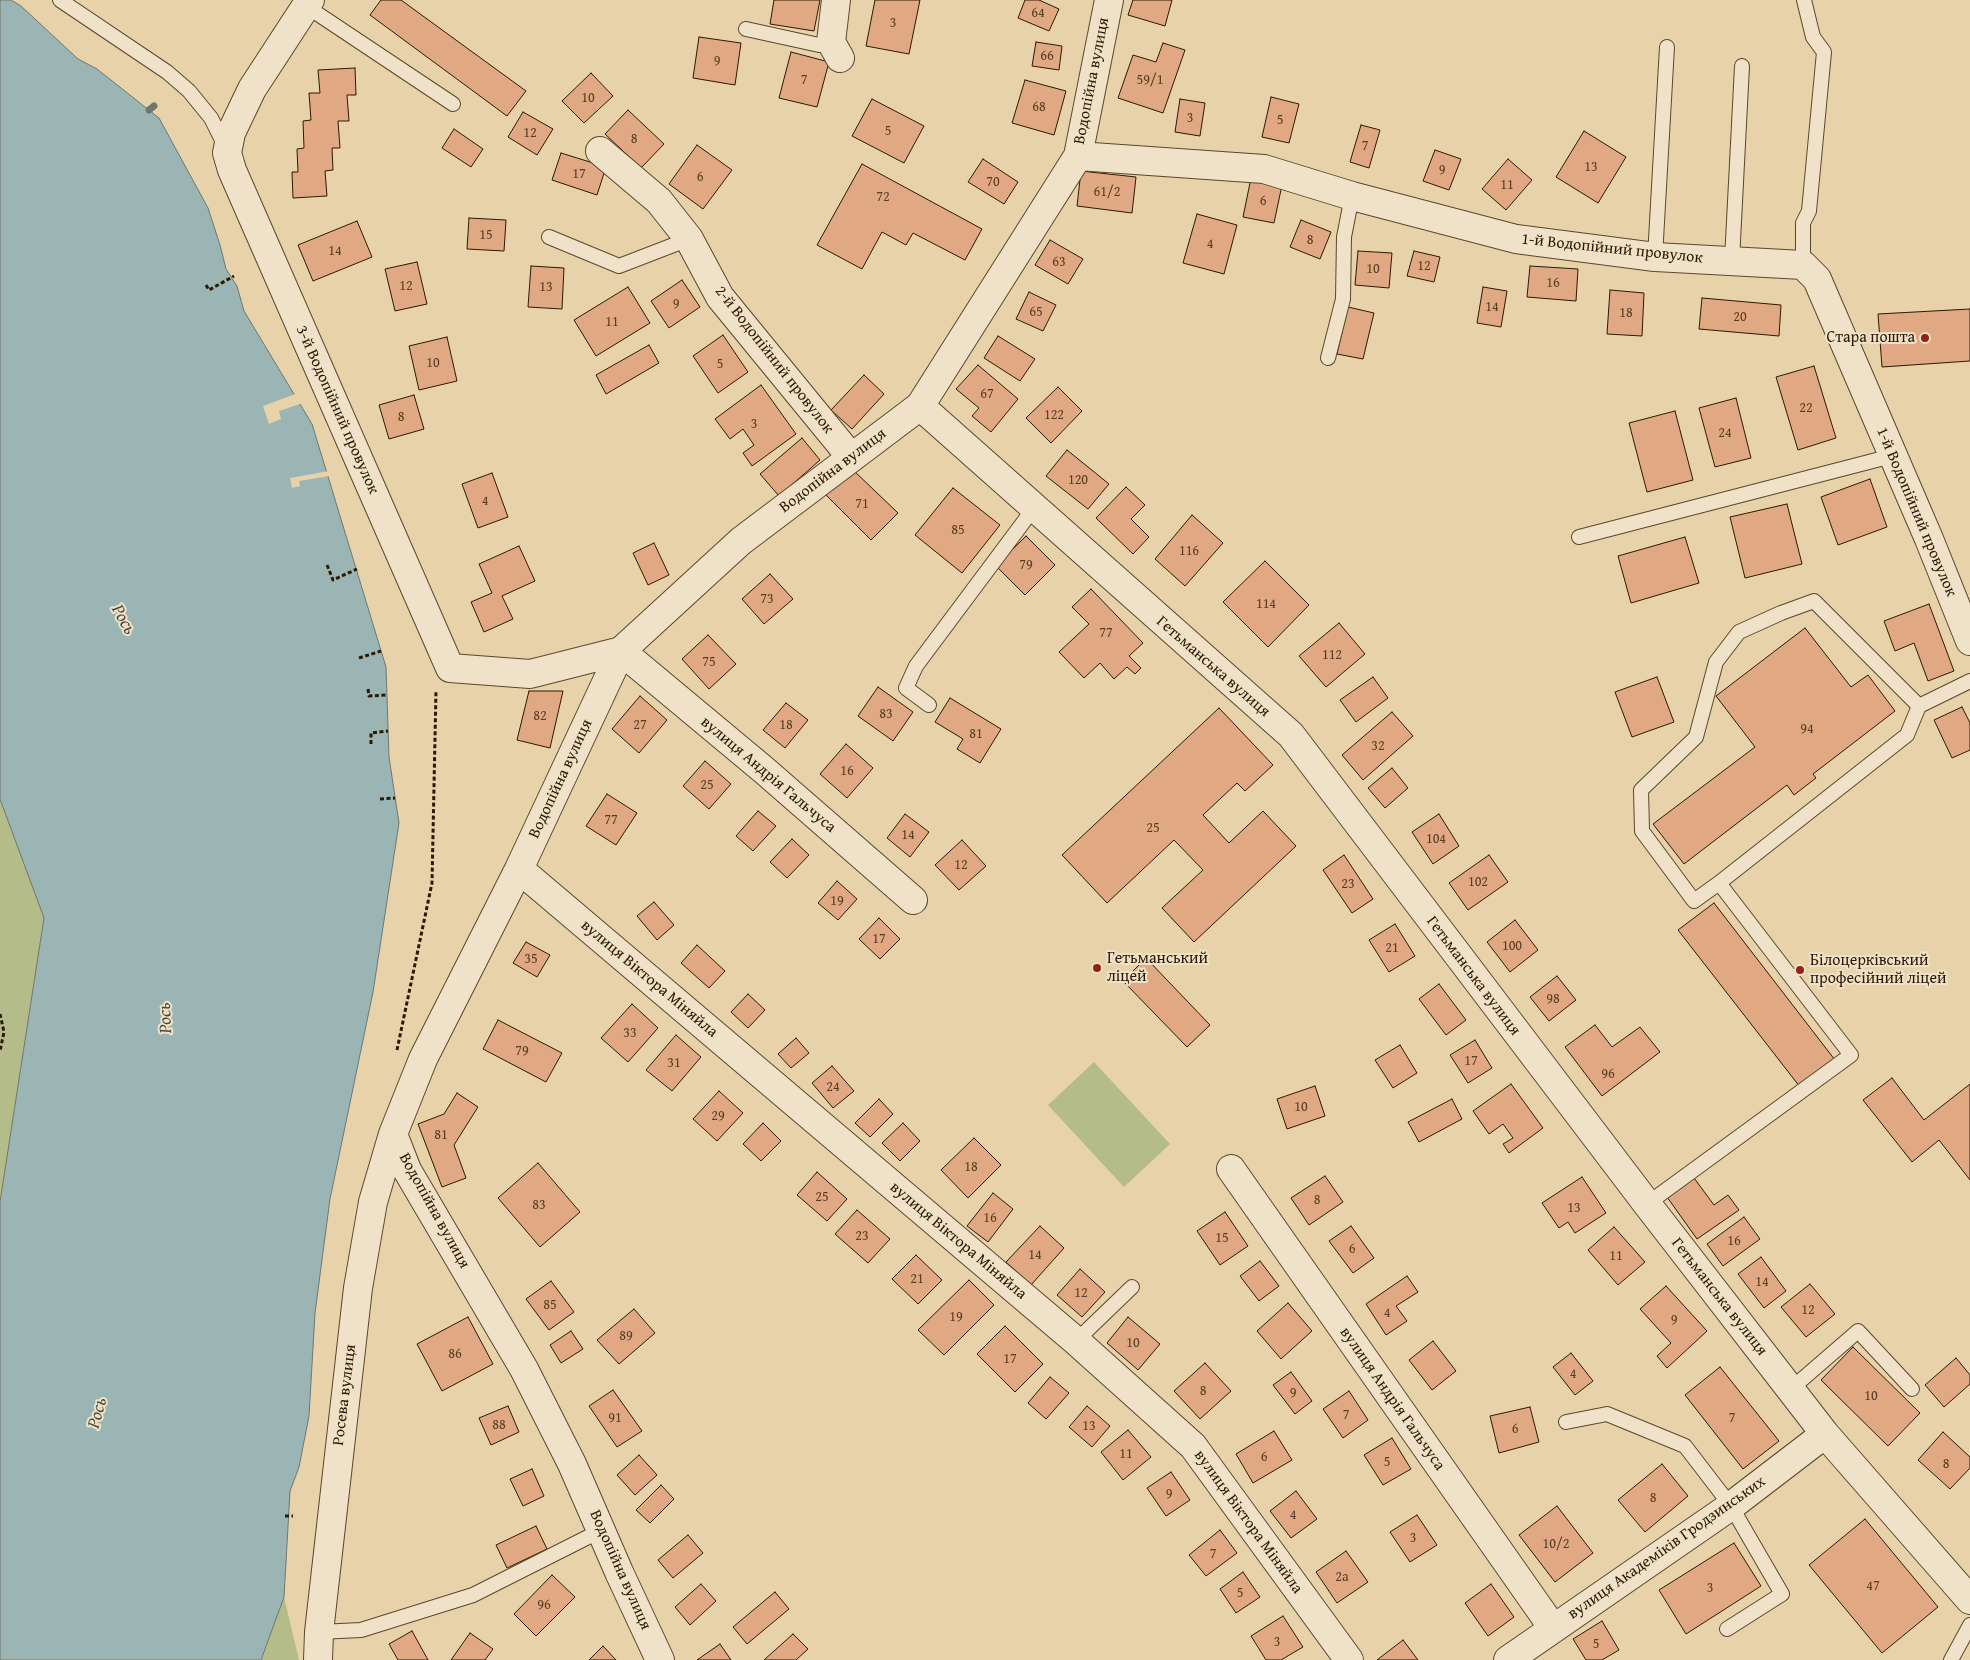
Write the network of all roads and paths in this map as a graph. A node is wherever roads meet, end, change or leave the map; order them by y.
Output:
1 (60, 0) edge
2 (836, 0) edge
3 (1109, 0) edge
4 (1804, 0) edge
5 (308, 3) edge
6 (746, 29) dead end
7 (1667, 47) dead end
8 (835, 50) joint
9 (1742, 66) dead end
10 (453, 104) dead end
11 (600, 152) dead end
12 (227, 153) junction
13 (1078, 156) junction
14 (1352, 196) junction
15 (549, 237) dead end
16 (688, 239) junction
17 (1655, 257) junction
18 (1732, 260) junction
19 (1803, 265) junction
20 (234, 276) dead end
21 (206, 285) dead end
22 (1328, 358) dead end
23 (920, 406) junction
24 (1892, 456) junction
25 (851, 457) junction
26 (1034, 508) junction
27 (1580, 537) dead end
28 (327, 565) dead end
29 (357, 569) dead end
30 (1970, 641) edge
31 (381, 651) dead end
32 (621, 651) junction
33 (359, 658) dead end
34 (1970, 680) edge
35 (436, 686) dead end
36 (368, 689) dead end
37 (387, 695) dead end
38 (928, 705) dead end
39 (1919, 706) junction
40 (388, 732) dead end
41 (371, 744) dead end
42 (395, 798) dead end
43 (380, 799) dead end
44 (519, 869) junction
45 (1719, 883) junction
46 (913, 900) dead end
47 (0, 1014) edge
48 (0, 1051) edge
49 (396, 1056) dead end
50 (394, 1134) junction
51 (1231, 1169) dead end
52 (1647, 1204) junction
53 (1132, 1287) dead end
54 (1076, 1341) junction
55 (1912, 1389) dead end
56 (1791, 1390) junction
57 (1566, 1422) dead end
58 (1825, 1434) junction
59 (1731, 1506) junction
60 (285, 1516) dead end
61 (293, 1516) dead end
62 (602, 1530) junction
63 (1970, 1600) edge
64 (1970, 1625) edge
65 (1553, 1628) junction
66 (1727, 1629) dead end
67 (318, 1632) junction
68 (318, 1660) edge
69 (660, 1660) edge
70 (1349, 1660) edge
71 (1508, 1660) edge
72 (1951, 1660) edge

1 - 12 lane
2 - 8 street
3 - 13 street, Водопійна вулиця
4 - 19 lane
5 - 10 lane
5 - 12 street
6 - 8 lane
7 - 17 lane
9 - 18 lane
11 - 16 street, 2-й Водопійний провулок
12 - 32 street, 3-й Водопійний провулок
13 - 14 street, 1-й Водопійний провулок
13 - 23 street, Водопійна вулиця
14 - 17 street, 1-й Водопійний провулок
14 - 22 lane
15 - 16 lane
16 - 25 street, 2-й Водопійний провулок
17 - 18 street, 1-й Водопійний провулок
18 - 19 street, 1-й Водопійний провулок
19 - 24 street, 1-й Водопійний провулок
20 - 21 path
23 - 25 street, Водопійна вулиця
23 - 26 street, Гетьманська вулиця
24 - 27 lane
24 - 30 street, 1-й Водопійний провулок
25 - 32 street, Водопійна вулиця
26 - 38 lane
26 - 52 street, Гетьманська вулиця
28 - 29 path
31 - 33 path
32 - 44 street, Водопійна вулиця
32 - 46 street, вулиця Андрія Гальчуса
34 - 39 lane
35 - 49 path
36 - 37 path
39 - 45 lane
39 - 45 lane
40 - 41 path
42 - 43 path
44 - 50 street, Водопійна вулиця
44 - 54 street, вулиця Віктора Міняйла
45 - 52 lane
47 - 48 path
50 - 62 street, Водопійна вулиця
50 - 67 street, Росева вулиця
51 - 65 street, вулиця Андрія Гальчуса
52 - 56 street, Гетьманська вулиця
53 - 54 lane
54 - 70 street, вулиця Віктора Міняйла
55 - 56 lane
56 - 58 street, Гетьманська вулиця
57 - 59 lane
58 - 59 street, вулиця Академіків Гродзинських
58 - 63 street, Гетьманська вулиця
59 - 65 street, вулиця Академіків Гродзинських
59 - 66 lane
60 - 61 path
62 - 67 lane
62 - 69 street, Водопійна вулиця
64 - 72 lane
65 - 71 street, вулиця Академіків Гродзинських
67 - 68 street, Росева вулиця

